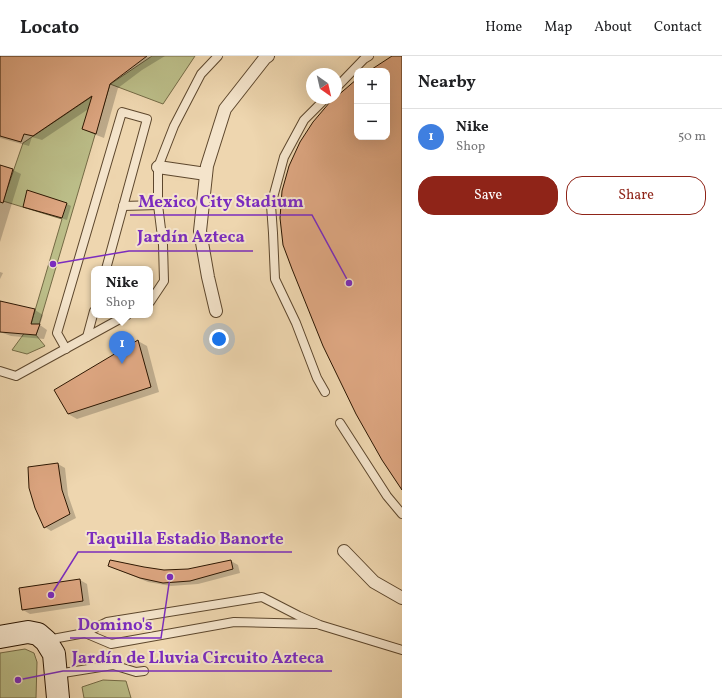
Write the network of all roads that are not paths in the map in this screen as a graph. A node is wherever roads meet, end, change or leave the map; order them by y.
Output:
1 (218, 56) edge
2 (268, 56) edge
3 (369, 56) edge
4 (342, 82) edge
5 (320, 104) edge
6 (158, 167) junction
7 (206, 174) junction
8 (158, 205) junction
9 (123, 206) junction
10 (107, 266) edge
11 (153, 298) edge
12 (216, 311) dead end
13 (92, 318) edge
14 (122, 318) edge
15 (87, 337) junction
16 (66, 348) junction
17 (0, 371) edge
18 (325, 392) dead end
19 (340, 423) dead end
20 (402, 514) edge
21 (344, 551) dead end
22 (402, 598) edge
23 (320, 625) junction
24 (85, 633) junction
25 (0, 637) edge
26 (46, 641) junction
27 (402, 650) edge
28 (144, 671) dead end
29 (56, 674) junction
30 (58, 698) edge

1 - 6 lane
2 - 7 street
3 - 4 lane
5 - 18 lane
6 - 7 street
6 - 8 lane
7 - 12 street
8 - 9 lane
8 - 11 lane
9 - 10 lane
9 - 16 lane
13 - 15 lane
14 - 15 lane
15 - 16 lane
16 - 17 lane
19 - 20 lane
21 - 22 street
23 - 24 lane
23 - 24 lane
23 - 27 lane
24 - 26 lane
25 - 26 main road
26 - 29 main road
28 - 29 lane
29 - 30 main road

